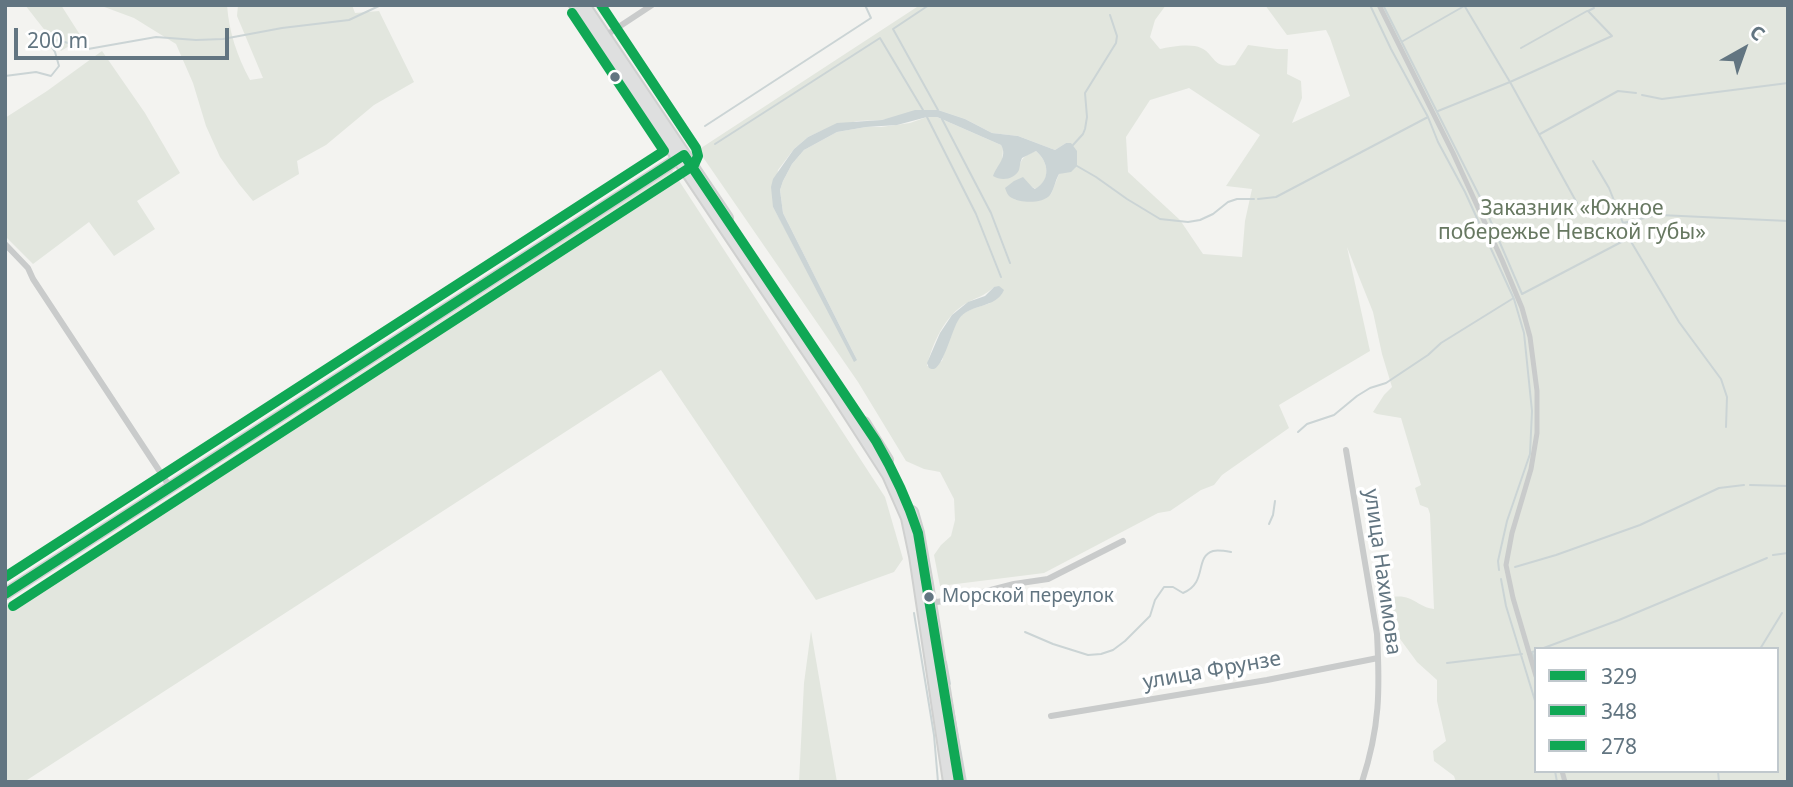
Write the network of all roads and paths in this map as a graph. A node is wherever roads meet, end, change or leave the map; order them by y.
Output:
1 (575, 5) edge
2 (584, 5) edge
3 (652, 5) edge
4 (1379, 5) edge
5 (605, 36) junction
6 (681, 157) junction
7 (5, 244) edge
8 (1346, 450) dead end
9 (170, 487) junction
10 (1123, 541) dead end
11 (5, 594) edge
12 (930, 603) junction
13 (1378, 658) junction
14 (1534, 669) edge
15 (1051, 716) dead end
16 (949, 782) edge
17 (960, 782) edge
18 (1362, 782) edge

1 - 6 main road
2 - 5 main road
3 - 5 street
4 - 14 street
5 - 6 main road
6 - 9 main road
6 - 12 main road
6 - 16 main road
7 - 9 street
8 - 13 street, улица Нахимова
9 - 11 main road
10 - 12 street
12 - 17 main road
13 - 15 street, улица Фрунзе
13 - 18 street, улица Нахимова

